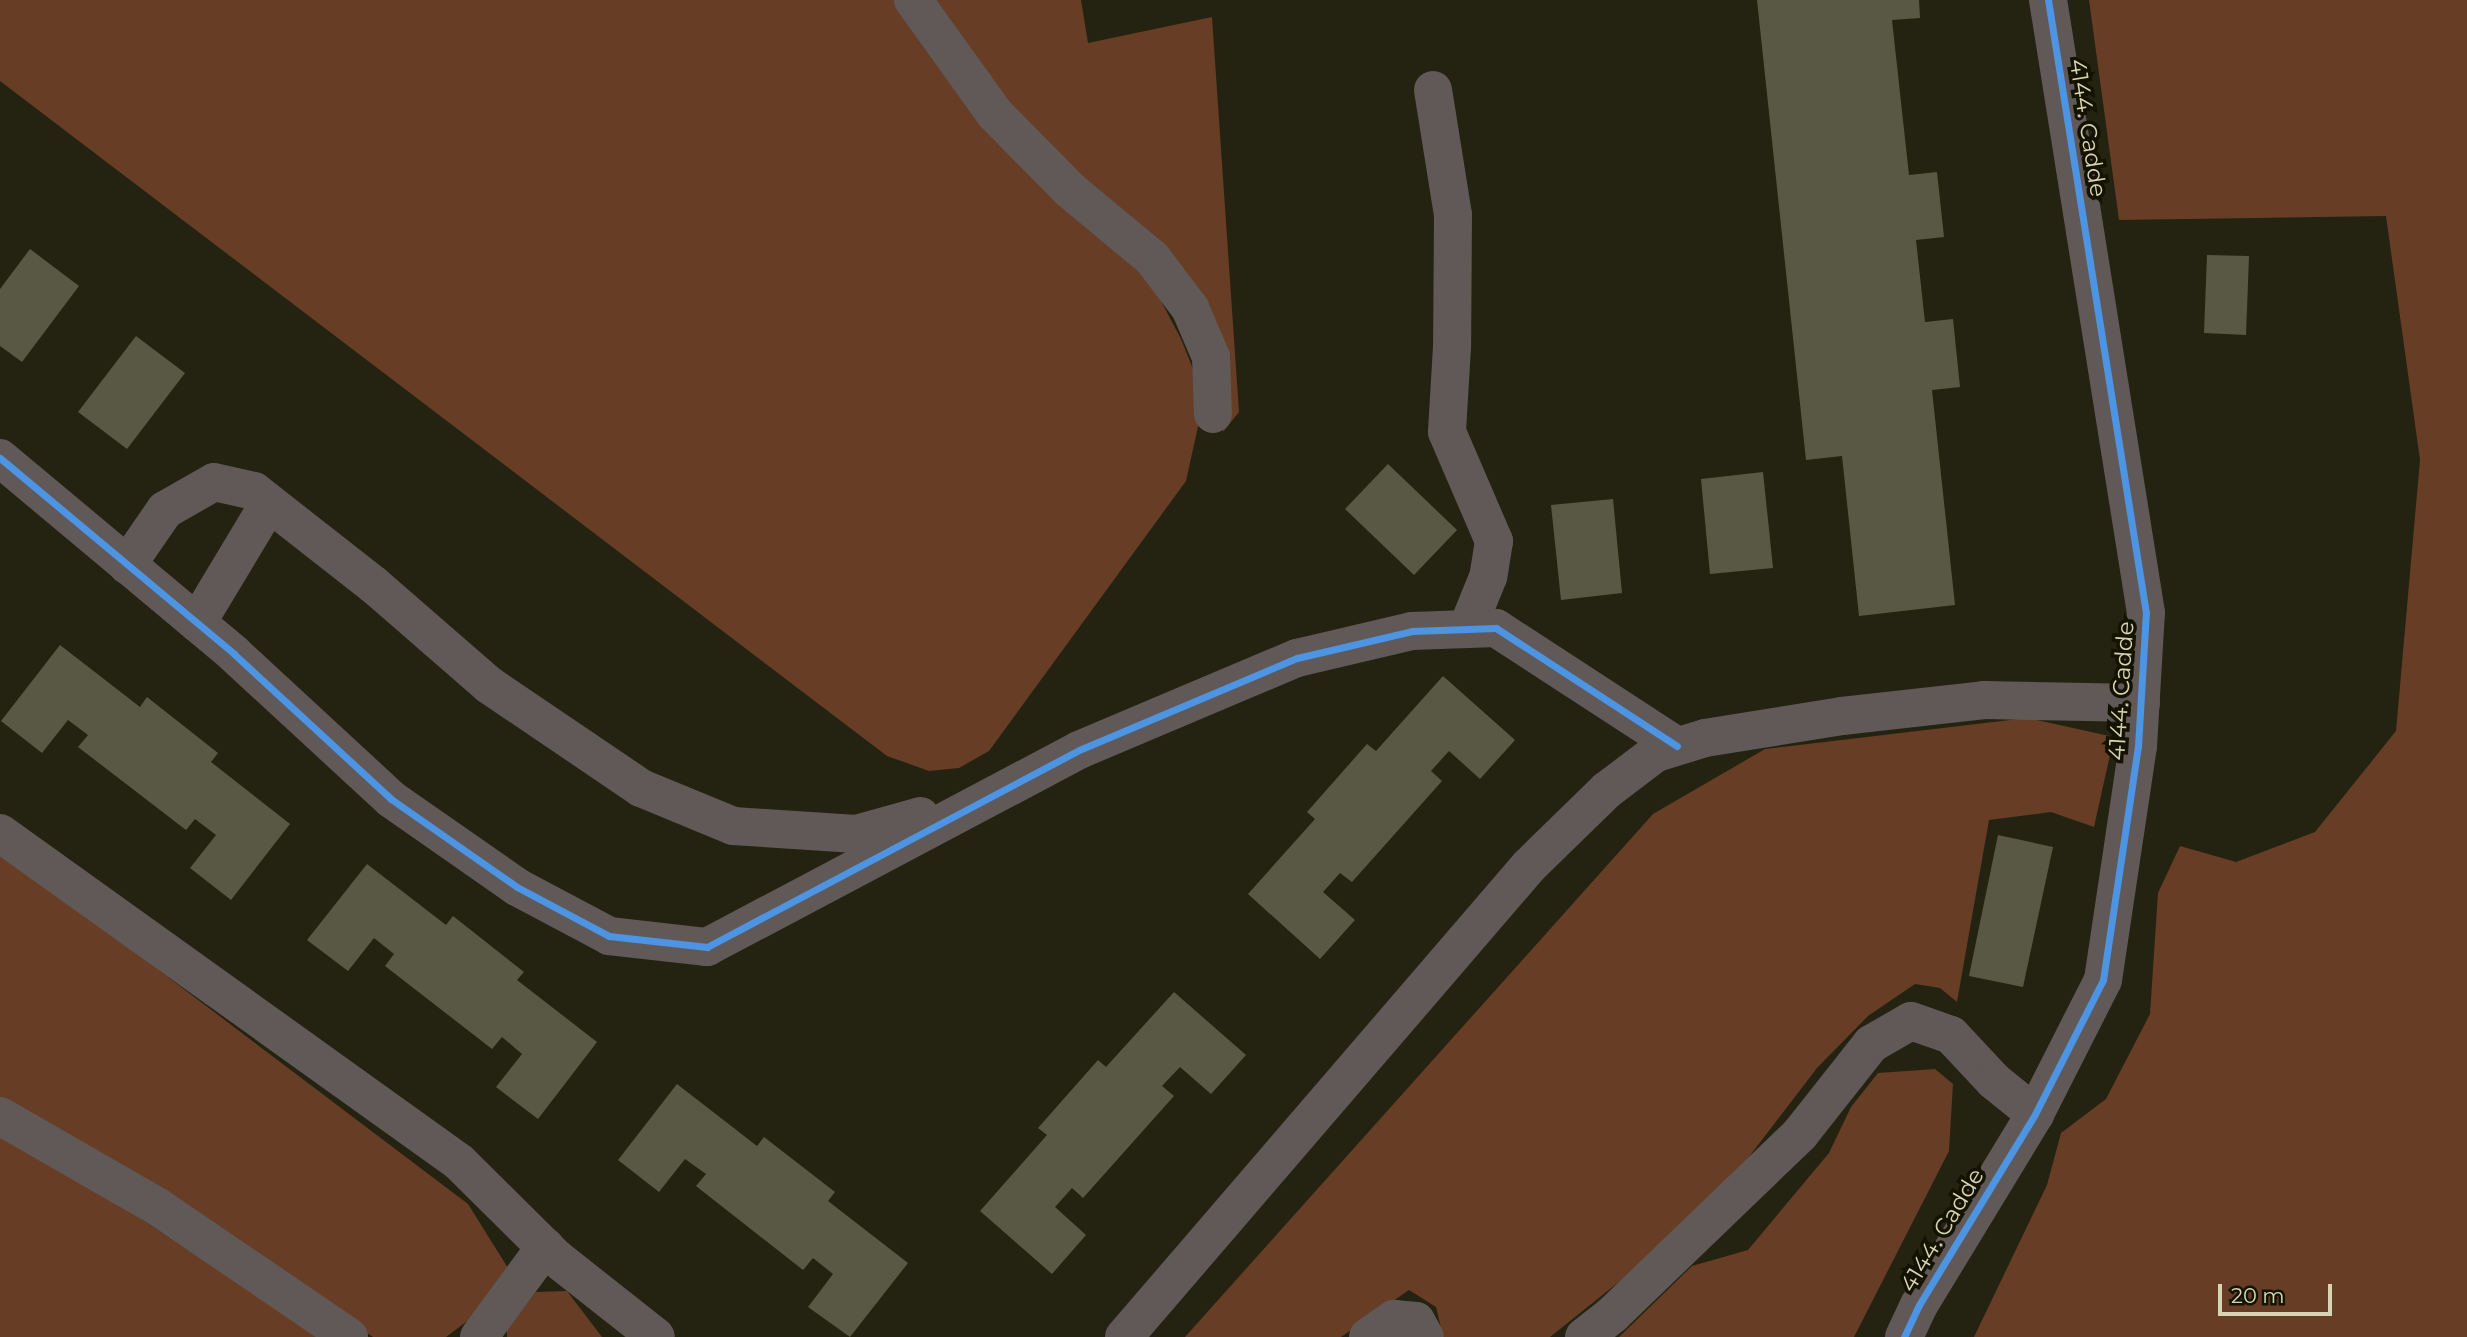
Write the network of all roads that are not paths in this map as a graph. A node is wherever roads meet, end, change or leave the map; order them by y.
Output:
1 (913, 0) edge
2 (2048, 0) edge
3 (1433, 90) dead end
4 (1213, 414) dead end
5 (0, 458) edge
6 (269, 503) junction
7 (127, 565) junction
8 (197, 623) junction
9 (1467, 629) junction
10 (2141, 704) junction
11 (1677, 746) junction
12 (990, 797) junction
13 (0, 833) edge
14 (2035, 1114) junction
15 (0, 1116) edge
16 (545, 1247) junction
17 (349, 1337) edge
18 (480, 1337) edge
19 (656, 1337) edge
20 (1124, 1337) edge
21 (1368, 1337) edge
22 (1425, 1337) edge
23 (1584, 1337) edge
24 (1904, 1337) edge

1 - 4 street
2 - 10 street, 4144. Cadde
3 - 9 street
5 - 7 street
6 - 7 street
6 - 8 street
6 - 12 street
7 - 8 street
8 - 12 street
9 - 11 street
9 - 12 street
10 - 11 street
10 - 14 street, 4144. Cadde
11 - 20 street
13 - 16 street
14 - 23 street
14 - 24 street, 4144. Cadde
15 - 17 street
16 - 18 street
16 - 19 street
21 - 22 street

